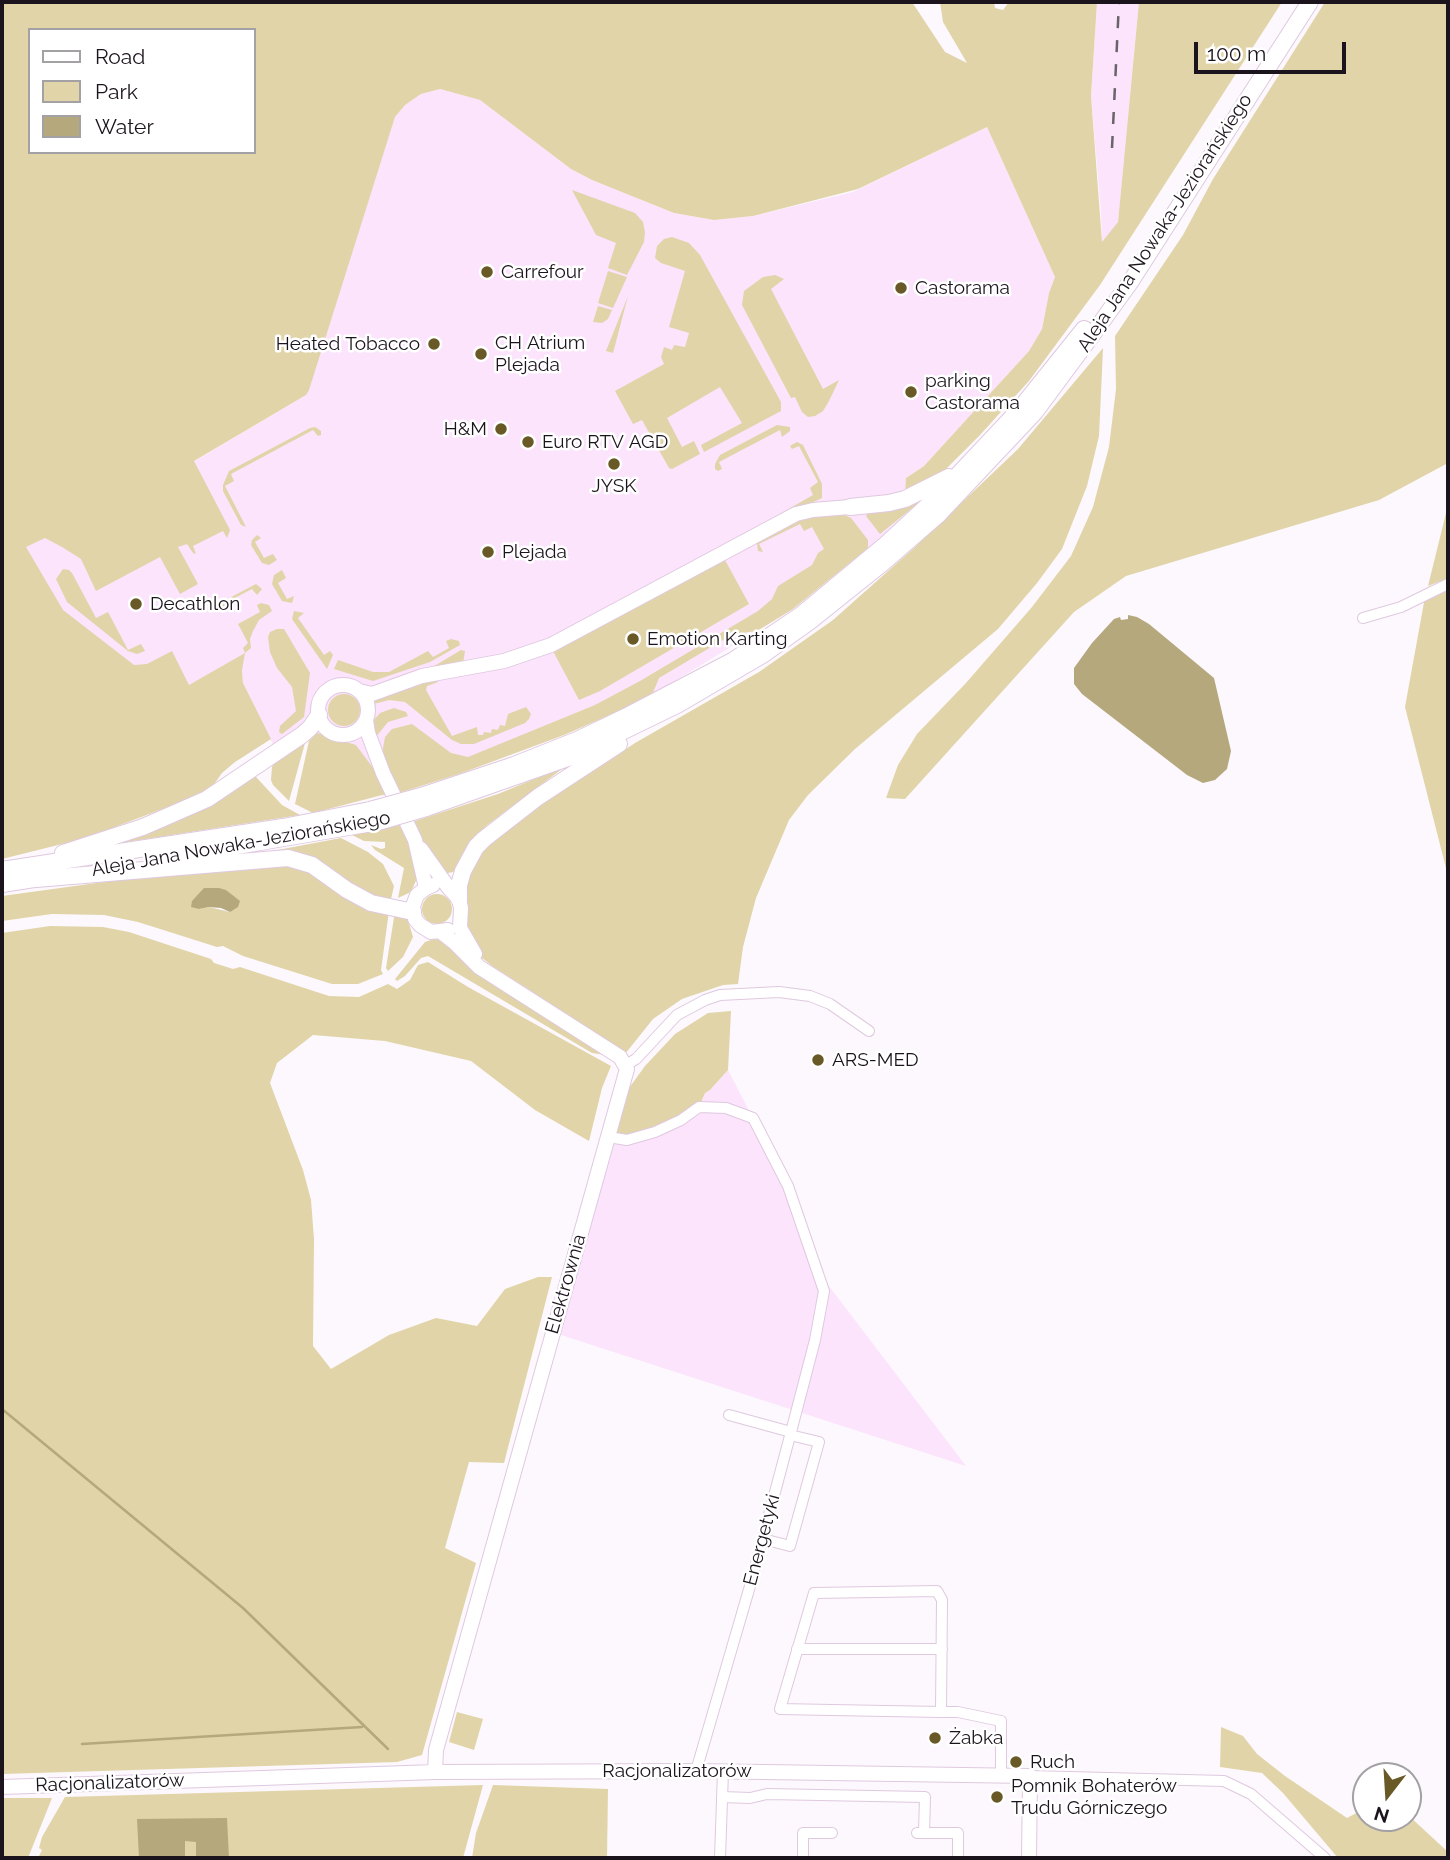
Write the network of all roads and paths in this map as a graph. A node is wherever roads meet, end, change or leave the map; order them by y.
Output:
1 (1298, 2) edge
2 (1310, 2) edge
3 (969, 464) junction
4 (850, 507) joint
5 (1448, 584) edge
6 (1363, 618) dead end
7 (743, 667) junction
8 (359, 691) junction
9 (319, 715) junction
10 (366, 720) junction
11 (352, 733) junction
12 (383, 773) junction
13 (423, 802) junction
14 (415, 840) junction
15 (14, 873) edge
16 (2, 884) edge
17 (426, 888) junction
18 (456, 899) junction
19 (413, 912) junction
20 (441, 932) junction
21 (491, 974) junction
22 (869, 1031) dead end
23 (626, 1065) junction
24 (608, 1137) junction
25 (729, 1415) dead end
26 (791, 1434) junction
27 (763, 1538) junction
28 (942, 1648) junction
29 (797, 1649) junction
30 (941, 1712) junction
31 (696, 1770) junction
32 (723, 1771) junction
33 (435, 1772) junction
34 (1001, 1774) junction
35 (1030, 1776) junction
36 (2, 1787) edge
37 (722, 1797) junction
38 (832, 1833) dead end
39 (720, 1858) edge
40 (803, 1858) edge
41 (958, 1858) edge
42 (1029, 1858) edge
43 (1325, 1858) edge

1 - 3 main road, Aleja Jana Nowaka-Jeziorańskiego
2 - 7 main road, Aleja Jana Nowaka-Jeziorańskiego
3 - 4 main road
3 - 13 main road, Aleja Jana Nowaka-Jeziorańskiego
4 - 8 street
5 - 6 street
7 - 13 main road, Aleja Jana Nowaka-Jeziorańskiego
7 - 18 main road
8 - 9 street
8 - 10 street
9 - 11 street
9 - 15 main road
10 - 11 street
10 - 12 street
11 - 12 street
12 - 14 street
13 - 15 main road, Aleja Jana Nowaka-Jeziorańskiego, bridge
14 - 17 street
14 - 18 street
15 - 16 main road, Aleja Jana Nowaka-Jeziorańskiego
15 - 19 main road
17 - 18 street
17 - 19 street
18 - 20 street
18 - 21 street
19 - 20 street
20 - 21 street
21 - 23 street
22 - 23 street
23 - 24 street, Elektrownia
24 - 26 street, Energetyki
24 - 33 street, Elektrownia
25 - 26 street
26 - 27 street, Energetyki
26 - 27 street
27 - 31 street, Energetyki
28 - 29 street
28 - 29 street
28 - 30 street
29 - 30 street
30 - 34 street
31 - 32 street, Racjonalizatorów
31 - 33 street, Racjonalizatorów
32 - 34 street, Racjonalizatorów
32 - 37 street
33 - 36 street, Racjonalizatorów
34 - 35 street, Racjonalizatorów
35 - 42 street
35 - 43 street, Racjonalizatorów
37 - 39 street
37 - 41 street
38 - 40 street

